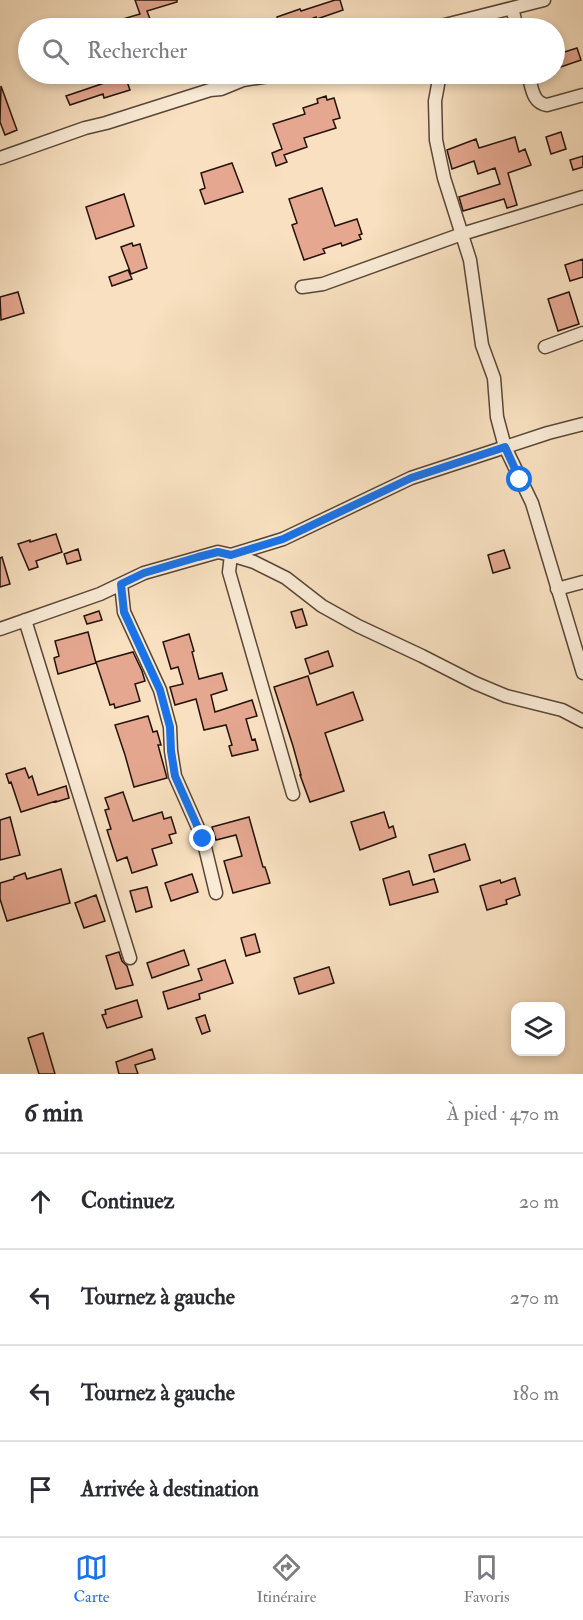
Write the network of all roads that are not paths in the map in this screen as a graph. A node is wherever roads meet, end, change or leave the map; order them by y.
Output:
1 (544, 0) edge
2 (512, 8) junction
3 (478, 18) edge
4 (514, 18) edge
5 (232, 84) edge
6 (438, 84) edge
7 (531, 84) edge
8 (583, 95) edge
9 (0, 158) edge
10 (583, 197) edge
11 (462, 234) junction
12 (302, 287) dead end
13 (583, 333) edge
14 (545, 347) dead end
15 (583, 424) edge
16 (505, 447) junction
17 (231, 555) junction
18 (583, 582) edge
19 (121, 584) junction
20 (557, 589) junction
21 (25, 620) junction
22 (0, 629) edge
23 (583, 673) edge
24 (583, 722) edge
25 (292, 794) dead end
26 (216, 892) dead end
27 (130, 958) dead end

1 - 2 street
2 - 3 street
2 - 4 street
5 - 9 street
6 - 11 street
7 - 8 street
10 - 11 street
11 - 12 street
11 - 16 street
13 - 14 street
15 - 16 street
16 - 17 street
16 - 20 street
17 - 19 street
17 - 24 street
17 - 25 street
18 - 20 street
19 - 21 street
19 - 26 street
20 - 23 street
21 - 22 street
21 - 27 street

